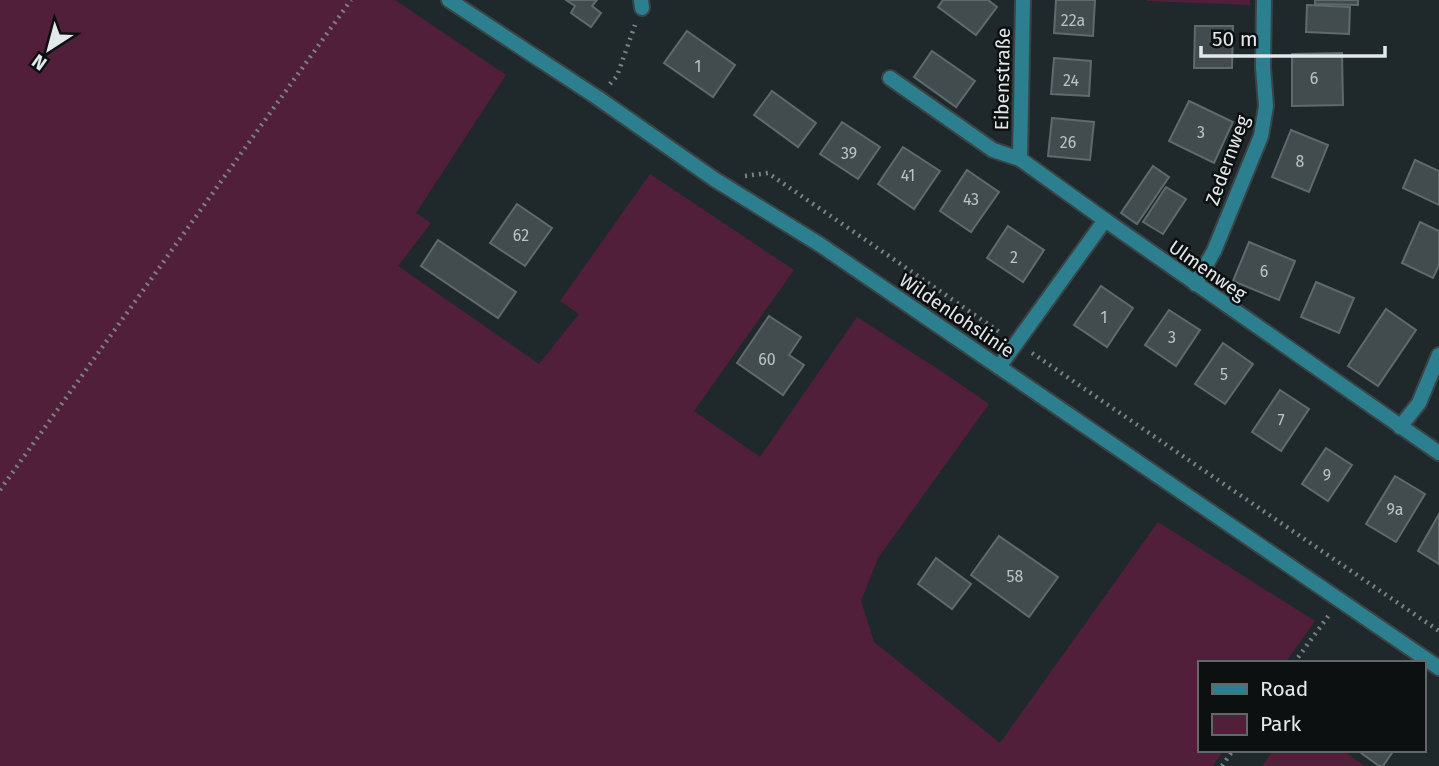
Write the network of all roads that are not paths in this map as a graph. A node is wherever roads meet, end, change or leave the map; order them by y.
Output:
1 (449, 0) edge
2 (1023, 0) edge
3 (1264, 0) edge
4 (890, 78) dead end
5 (1020, 159) junction
6 (1105, 220) junction
7 (1195, 284) junction
8 (1439, 355) edge
9 (999, 367) junction
10 (1400, 427) junction
11 (1439, 453) edge
12 (1439, 668) edge

1 - 9 street, Wildenlohslinie
2 - 5 street, Eibenstraße
3 - 7 street, Zedernweg
4 - 5 street, Eibenstraße
5 - 6 street, Eibenstraße
6 - 7 street, Ulmenweg
6 - 9 street
7 - 10 street, Ulmenweg
8 - 10 street
9 - 12 street, Wildenlohslinie
10 - 11 street, Ulmenweg

